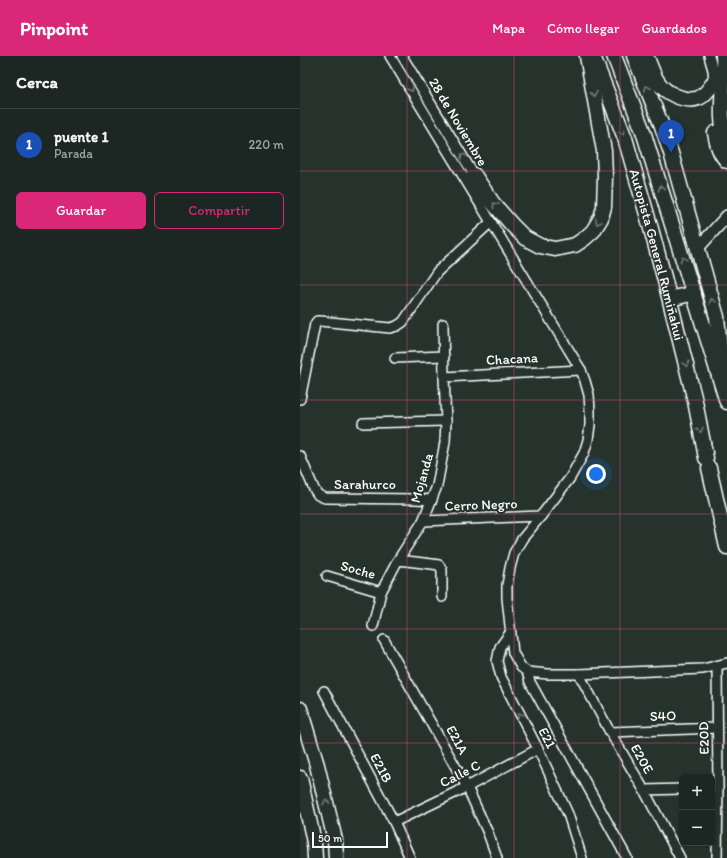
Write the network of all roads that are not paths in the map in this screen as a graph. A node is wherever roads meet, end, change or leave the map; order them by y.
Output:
1 (390, 56) edge
2 (402, 56) edge
3 (587, 56) edge
4 (593, 56) edge
5 (614, 56) edge
6 (634, 56) edge
7 (646, 56) edge
8 (709, 56) edge
9 (723, 56) edge
10 (714, 82) junction
11 (727, 144) edge
12 (727, 161) edge
13 (474, 175) junction
14 (482, 205) junction
15 (727, 216) edge
16 (491, 222) junction
17 (697, 249) junction
18 (694, 293) junction
19 (670, 299) junction
20 (443, 324) dead end
21 (444, 356) junction
22 (395, 358) dead end
23 (581, 370) junction
24 (444, 377) junction
25 (726, 398) edge
26 (300, 399) edge
27 (446, 421) junction
28 (363, 423) dead end
29 (300, 456) edge
30 (432, 500) junction
31 (541, 516) junction
32 (423, 521) junction
33 (727, 547) edge
34 (398, 560) junction
35 (327, 576) dead end
36 (380, 592) junction
37 (442, 597) dead end
38 (373, 626) dead end
39 (510, 633) junction
40 (384, 640) dead end
41 (727, 663) edge
42 (717, 666) junction
43 (527, 672) junction
44 (579, 674) junction
45 (324, 692) dead end
46 (300, 709) edge
47 (717, 728) junction
48 (610, 732) junction
49 (538, 750) junction
50 (300, 778) edge
51 (467, 787) junction
52 (715, 788) edge
53 (679, 789) edge
54 (644, 790) junction
55 (394, 822) junction
56 (315, 858) edge
57 (336, 858) edge
58 (410, 858) edge
59 (497, 858) edge
60 (582, 858) edge
61 (628, 858) edge
62 (680, 858) edge
63 (717, 858) edge

1 -> 14 street
13 -> 2 street, 28 de Noviembre
3 -> 13 main road
4 -> 19 main road, Autopista General Rumiñahui
18 -> 5 main road, Autopista General Rumiñahui
17 -> 6 main road
7 - 10 main road
8 - 10 street
9 - 11 main road
10 - 12 main road
13 - 14 street, 28 de Noviembre
14 - 16 street
15 - 17 street
16 - 23 street
16 - 26 street
25 -> 17 main road
18 - 19 main road
18 - 25 main road, Autopista General Rumiñahui
19 -> 33 main road, Autopista General Rumiñahui
20 - 21 street, Mojanda
21 - 22 street
21 - 24 street, Mojanda
23 - 24 street, Chacana
23 - 31 street
24 - 27 street, Mojanda
27 - 28 street
27 - 30 street, Mojanda
29 - 30 street, Sarahurco
30 - 32 street, Mojanda
31 - 32 street, Cerro Negro
31 - 39 street
32 - 34 street, Mojanda
34 - 36 street, Mojanda
34 - 37 street
35 - 36 street, Soche
36 - 38 street, Mojanda
39 - 43 street
49 -> 39 street, E21
40 - 51 street, E21A
41 - 42 street
42 - 44 street
42 - 47 street, E20D
43 - 44 street
43 - 61 street
44 - 48 street, E20E
45 - 55 street, E21B
57 -> 46 main road
47 - 48 street, S4O
47 - 52 street, E20D
48 - 54 street, E20E
49 - 51 street, Calle C
49 - 60 street, E21
50 - 56 main road
51 - 55 street, Calle C
51 - 59 street, E21A
52 - 63 street, E20D
53 - 54 street
54 - 62 street, E20E
55 - 58 street, E21B

